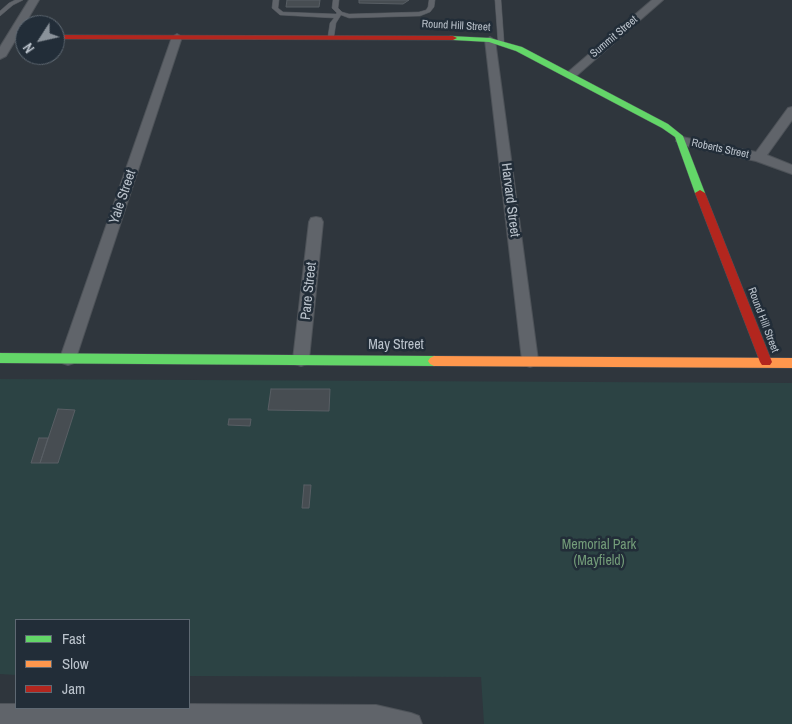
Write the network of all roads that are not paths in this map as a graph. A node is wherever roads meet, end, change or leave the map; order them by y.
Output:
1 (20, 0) edge
2 (34, 0) edge
3 (276, 0) edge
4 (336, 0) edge
5 (432, 0) edge
6 (498, 0) edge
7 (658, 0) edge
8 (0, 14) edge
9 (339, 15) junction
10 (331, 36) junction
11 (12, 37) joint
12 (65, 37) edge
13 (177, 37) junction
14 (496, 41) junction
15 (0, 56) edge
16 (570, 75) junction
17 (792, 111) edge
18 (682, 141) junction
19 (759, 158) junction
20 (792, 170) edge
21 (316, 222) dead end
22 (0, 358) edge
23 (68, 358) junction
24 (302, 359) junction
25 (530, 360) junction
26 (766, 362) junction
27 (792, 362) edge
28 (0, 715) edge
29 (411, 724) edge

1 - 8 lane
2 - 11 street
3 - 9 lane
4 - 9 lane
5 - 9 lane
6 - 14 lane
7 - 16 street, Summit Street
9 - 10 lane
10 - 13 street, Round Hill Street
10 - 14 street, Round Hill Street
11 - 15 street
12 - 13 street, Round Hill Street
13 - 23 street, Yale Street
14 - 16 street, Round Hill Street
14 - 25 street, Harvard Street
16 - 18 street, Round Hill Street
17 - 19 street, Roberts Street
18 - 19 street, Roberts Street
18 - 26 street, Round Hill Street
19 - 20 street, Roberts Street
21 - 24 street, Pare Street
22 - 23 street, May Street
23 - 24 street, May Street
24 - 25 street, May Street
25 - 26 street, May Street
26 - 27 street, May Street
28 - 29 street

